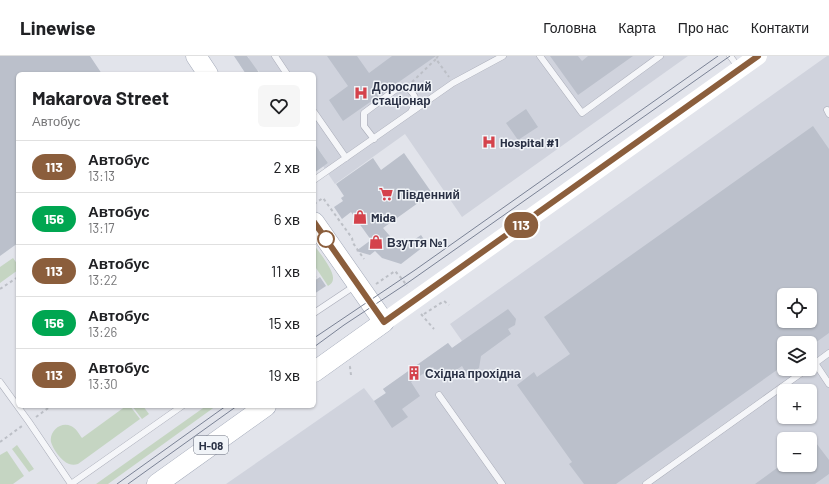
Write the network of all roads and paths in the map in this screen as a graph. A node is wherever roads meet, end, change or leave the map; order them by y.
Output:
1 (196, 56) edge
2 (275, 56) edge
3 (434, 56) edge
4 (438, 56) edge
5 (503, 56) edge
6 (540, 56) edge
7 (758, 56) edge
8 (657, 57) edge
9 (436, 59) junction
10 (735, 63) edge
11 (207, 72) edge
12 (286, 72) edge
13 (453, 83) junction
14 (407, 87) junction
15 (410, 113) junction
16 (316, 115) edge
17 (374, 139) junction
18 (346, 158) junction
19 (316, 179) edge
20 (316, 203) edge
21 (316, 224) edge
22 (364, 259) dead end
23 (16, 278) edge
24 (316, 278) edge
25 (367, 284) junction
26 (323, 288) dead end
27 (0, 289) edge
28 (410, 291) dead end
29 (450, 305) dead end
30 (316, 312) edge
31 (419, 312) dead end
32 (424, 314) dead end
33 (384, 322) junction
34 (434, 329) dead end
35 (829, 353) edge
36 (817, 361) edge
37 (350, 367) dead end
38 (316, 371) edge
39 (817, 371) edge
40 (351, 375) dead end
41 (797, 376) edge
42 (0, 382) edge
43 (829, 384) edge
44 (439, 395) dead end
45 (16, 404) edge
46 (19, 408) edge
47 (179, 408) edge
48 (263, 408) edge
49 (71, 484) edge
50 (157, 484) edge
51 (502, 484) edge
52 (646, 484) edge

1 - 11 main road
2 - 12 lane
3 - 9 path
4 - 9 path
5 - 13 lane
6 - 8 lane
7 - 10 main road
9 - 13 path
9 - 14 path
10 - 33 main road
13 - 15 lane
14 - 15 lane
14 - 17 lane
15 - 17 lane
16 - 18 lane
17 - 18 lane
18 - 19 lane
20 - 22 path
21 - 25 main road
23 - 27 path
24 - 26 path
25 - 28 path
25 - 30 lane
25 - 33 main road
29 - 32 path
31 - 34 path
33 - 38 main road
35 - 36 lane
37 - 40 path
39 - 43 lane
41 - 52 lane
42 - 45 lane
44 - 51 lane
46 - 49 lane
47 - 49 lane
48 - 50 main road, Н-08

